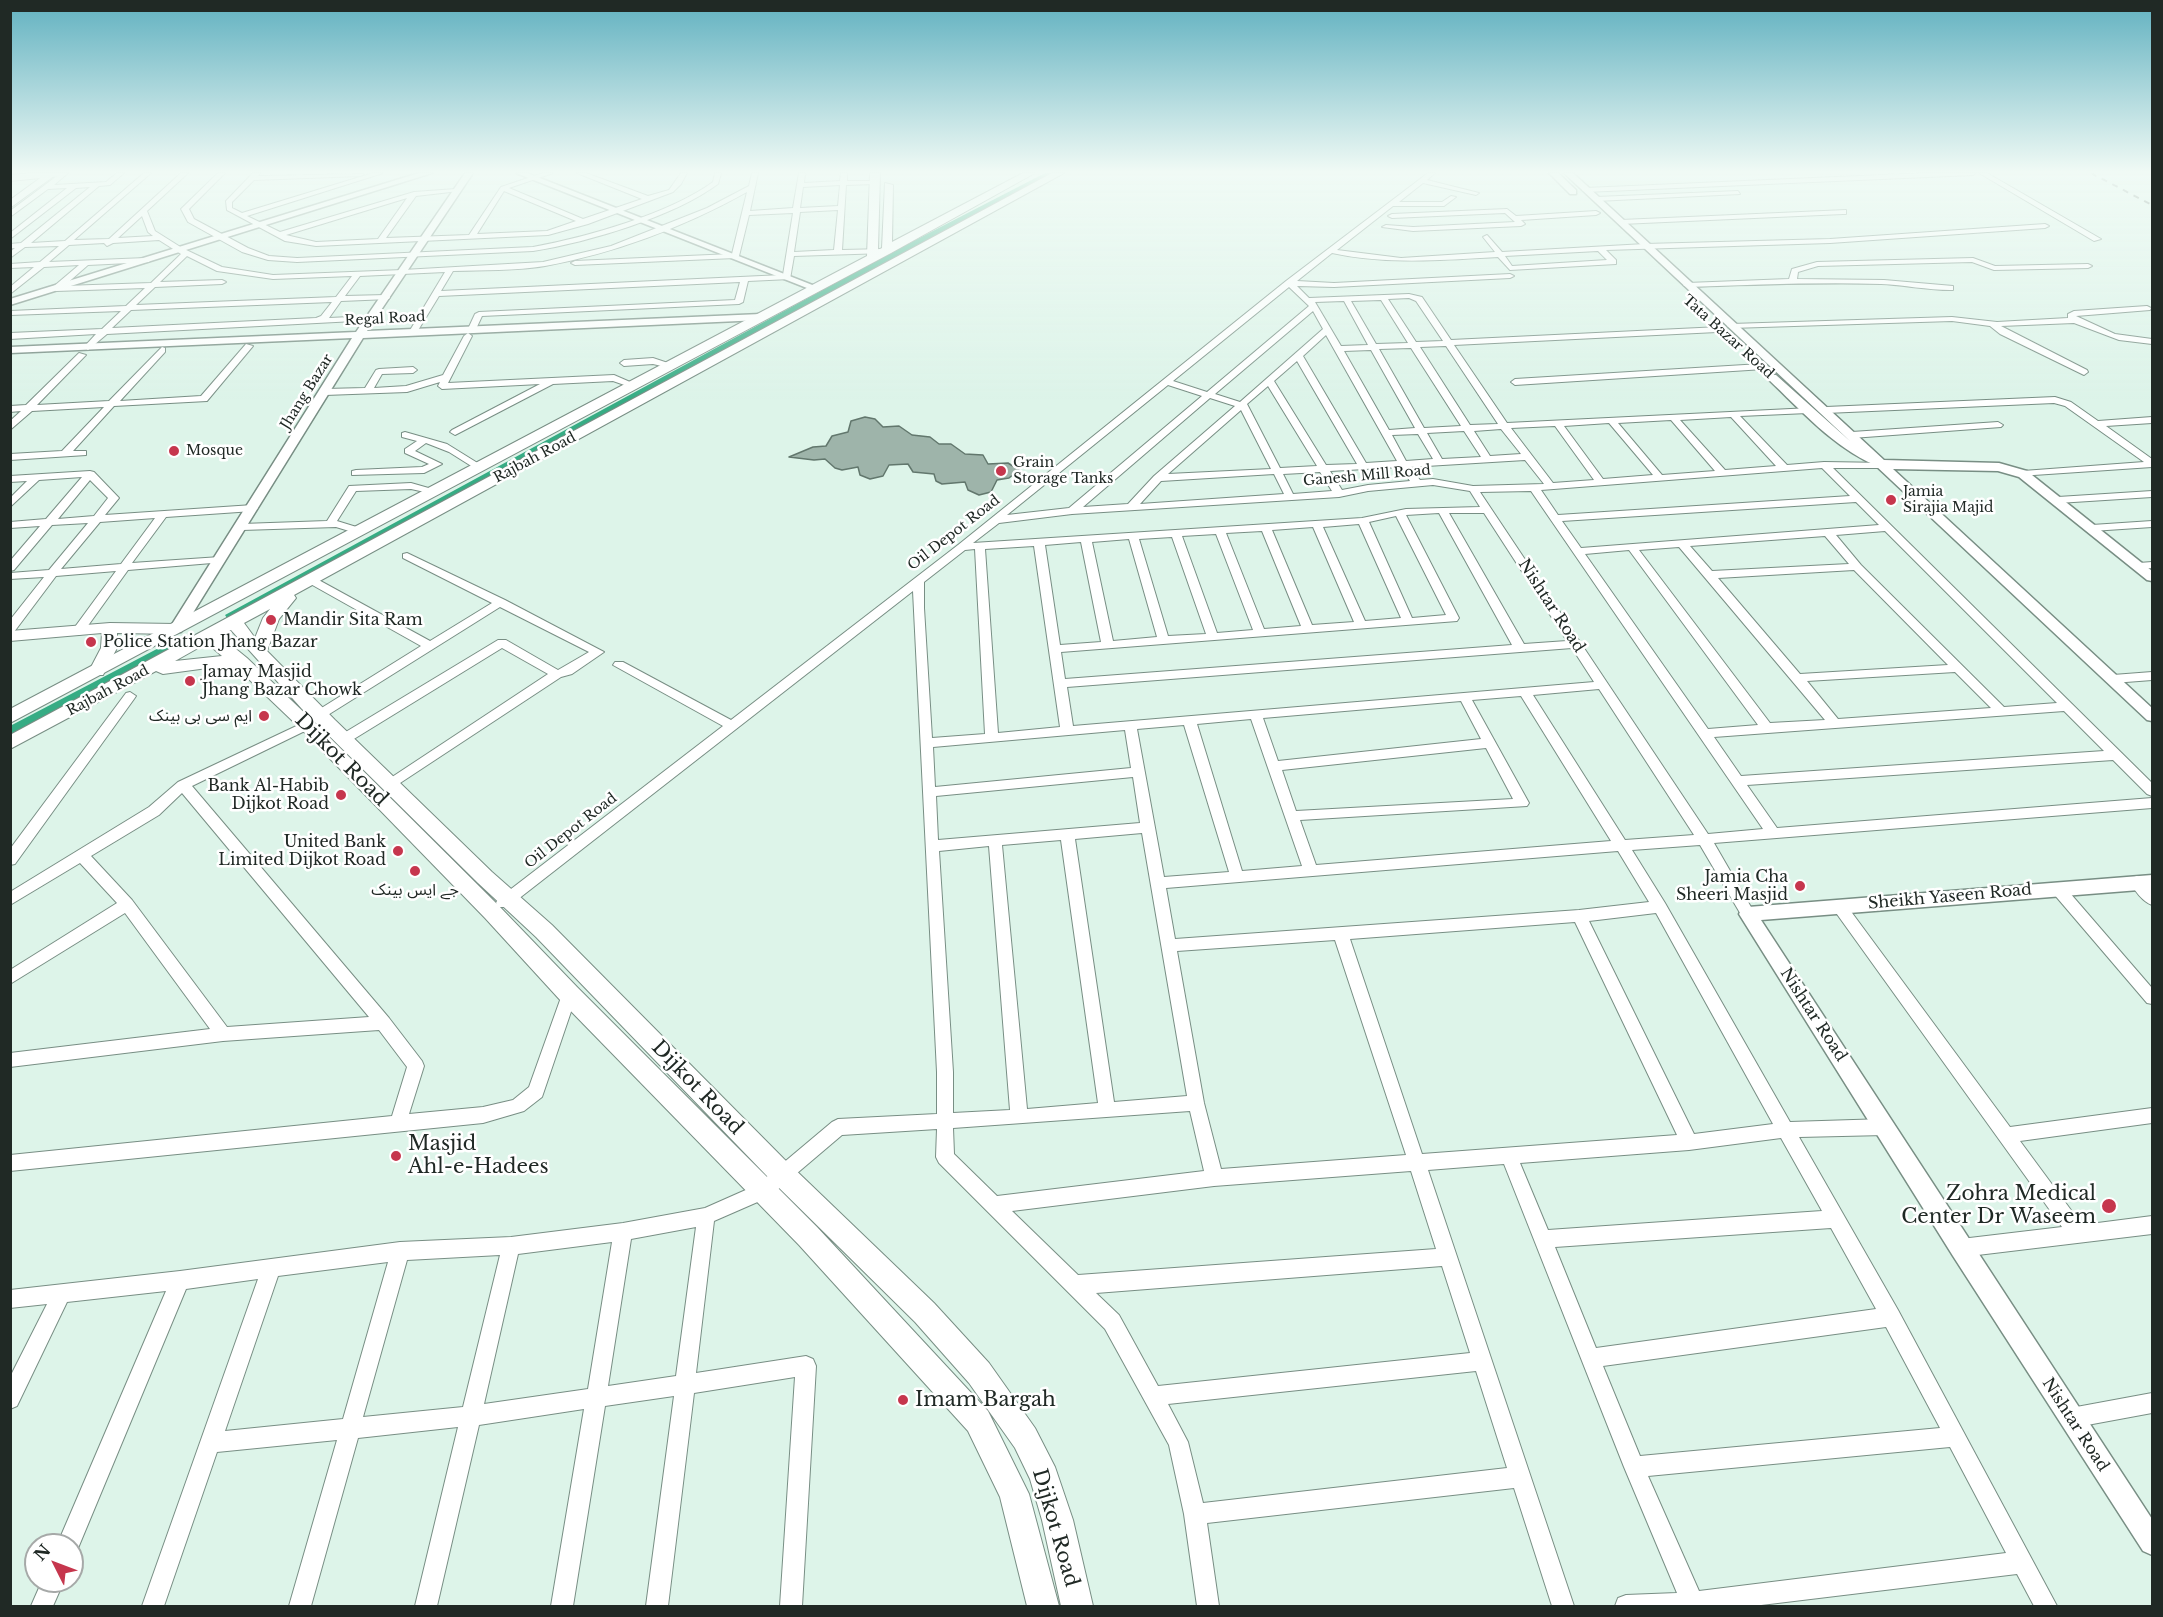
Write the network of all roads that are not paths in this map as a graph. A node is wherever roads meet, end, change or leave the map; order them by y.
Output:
1 (61, 248) edge
2 (179, 248) edge
3 (190, 248) edge
4 (242, 248) edge
5 (418, 248) edge
6 (536, 248) edge
7 (610, 248) edge
8 (716, 248) edge
9 (737, 248) edge
10 (793, 248) edge
11 (838, 248) edge
12 (877, 248) edge
13 (880, 248) edge
14 (888, 248) edge
15 (915, 248) edge
16 (1495, 248) edge
17 (1626, 248) edge
18 (1634, 248) edge
19 (1648, 248) edge
20 (1331, 250) joint
21 (1601, 250) junction
22 (183, 251) junction
23 (838, 252) junction
24 (414, 254) junction
25 (792, 254) junction
26 (877, 254) junction
27 (94, 256) dead end
28 (735, 256) junction
29 (1501, 256) junction
30 (146, 260) junction
31 (87, 263) junction
32 (543, 264) junction
33 (41, 265) junction
34 (10, 266) edge
35 (2088, 266) dead end
36 (452, 269) junction
37 (359, 272) junction
38 (402, 272) junction
39 (1510, 276) dead end
40 (787, 277) junction
41 (744, 280) junction
42 (1667, 281) dead end
43 (1792, 281) junction
44 (222, 282) dead end
45 (1289, 283) junction
46 (152, 285) junction
47 (1687, 285) junction
48 (815, 288) junction
49 (1950, 288) dead end
50 (56, 289) junction
51 (1675, 289) dead end
52 (10, 292) edge
53 (436, 294) junction
54 (386, 297) junction
55 (1383, 297) junction
56 (1684, 297) dead end
57 (338, 298) junction
58 (1347, 300) junction
59 (10, 302) edge
60 (1311, 303) junction
61 (129, 307) junction
62 (2147, 308) dead end
63 (10, 313) edge
64 (371, 318) junction
65 (757, 319) junction
66 (2075, 320) junction
67 (317, 321) junction
68 (1709, 321) dead end
69 (1992, 323) junction
70 (1717, 329) junction
71 (1327, 330) junction
72 (104, 332) junction
73 (413, 332) junction
74 (470, 332) junction
75 (1728, 332) junction
76 (10, 336) edge
77 (358, 338) junction
78 (2152, 341) edge
79 (1449, 344) junction
80 (249, 346) junction
81 (1414, 347) junction
82 (1375, 349) junction
83 (162, 350) junction
84 (1338, 350) junction
85 (10, 351) edge
86 (85, 351) junction
87 (1299, 356) junction
88 (10, 358) edge
89 (1752, 359) dead end
90 (624, 363) dead end
91 (670, 365) junction
92 (1761, 367) junction
93 (413, 370) dead end
94 (2084, 372) dead end
95 (446, 378) junction
96 (553, 381) junction
97 (1167, 382) junction
98 (1270, 382) junction
99 (1515, 382) dead end
100 (633, 385) junction
101 (368, 390) junction
102 (325, 392) junction
103 (1210, 394) junction
104 (111, 404) junction
105 (1244, 406) junction
106 (29, 408) junction
107 (10, 409) edge
108 (1808, 410) junction
109 (1826, 410) junction
110 (1733, 414) junction
111 (1673, 417) junction
112 (1611, 420) junction
113 (2152, 420) edge
114 (1557, 423) junction
115 (1998, 424) dead end
116 (2097, 424) junction
117 (1504, 426) junction
118 (10, 428) edge
119 (1466, 429) junction
120 (1421, 431) junction
121 (455, 432) dead end
122 (1385, 433) junction
123 (405, 435) dead end
124 (1852, 435) junction
125 (425, 440) junction
126 (83, 453) dead end
127 (65, 454) junction
128 (1526, 457) junction
129 (10, 458) edge
130 (1487, 459) junction
131 (1439, 462) junction
132 (2152, 463) edge
133 (1403, 464) junction
134 (1824, 465) junction
135 (1885, 465) junction
136 (1363, 466) junction
137 (479, 467) junction
138 (1784, 468) junction
139 (1323, 469) junction
140 (1277, 471) junction
141 (356, 473) dead end
142 (1723, 473) junction
143 (90, 474) junction
144 (2023, 474) junction
145 (36, 478) junction
146 (1158, 478) junction
147 (1660, 478) junction
148 (10, 480) edge
149 (1417, 483) junction
150 (1601, 483) junction
151 (1551, 486) junction
152 (1534, 488) junction
153 (453, 489) junction
154 (1473, 489) junction
155 (1339, 494) junction
156 (2152, 494) edge
157 (1290, 497) junction
158 (1857, 499) junction
159 (2058, 500) junction
160 (10, 504) edge
161 (1131, 507) junction
162 (253, 508) junction
163 (1442, 510) junction
164 (1487, 510) junction
165 (1072, 512) junction
166 (1400, 514) junction
167 (162, 515) junction
168 (1555, 518) junction
169 (97, 519) junction
170 (995, 520) junction
171 (1363, 521) junction
172 (48, 523) junction
173 (1316, 523) junction
174 (330, 524) junction
175 (2152, 524) edge
176 (10, 525) edge
177 (1265, 526) junction
178 (242, 527) junction
179 (1885, 528) junction
180 (2092, 528) junction
181 (1219, 529) junction
182 (359, 531) junction
183 (1828, 532) junction
184 (1176, 533) junction
185 (1133, 535) junction
186 (1086, 539) junction
187 (1039, 543) junction
188 (1682, 543) junction
189 (962, 547) junction
190 (980, 547) junction
191 (1632, 547) junction
192 (1577, 550) junction
193 (407, 556) dead end
194 (220, 560) junction
195 (2152, 565) edge
196 (125, 566) junction
197 (2139, 566) junction
198 (1857, 567) junction
199 (10, 568) edge
200 (53, 572) junction
201 (1708, 574) junction
202 (10, 576) edge
203 (2152, 577) edge
204 (919, 579) junction
205 (304, 584) junction
206 (501, 602) junction
207 (234, 622) junction
208 (1408, 622) junction
209 (1360, 626) junction
210 (110, 628) junction
211 (10, 629) edge
212 (176, 629) junction
213 (1308, 630) junction
214 (78, 631) junction
215 (1260, 633) junction
216 (10, 636) edge
217 (210, 637) junction
218 (1213, 637) junction
219 (1164, 641) junction
220 (1576, 644) junction
221 (1108, 645) junction
222 (430, 646) junction
223 (1520, 648) junction
224 (1055, 650) junction
225 (250, 656) junction
226 (619, 665) dead end
227 (1958, 668) junction
228 (97, 671) junction
229 (556, 674) junction
230 (2152, 676) edge
231 (132, 678) junction
232 (1797, 678) junction
233 (2113, 679) junction
234 (1061, 683) junction
235 (1602, 685) junction
236 (1524, 691) junction
237 (130, 696) dead end
238 (1464, 696) junction
239 (2066, 707) junction
240 (2002, 712) junction
241 (1255, 714) junction
242 (2152, 716) edge
243 (10, 717) edge
244 (313, 720) junction
245 (1189, 720) junction
246 (1834, 722) junction
247 (731, 725) junction
248 (1130, 725) junction
249 (1767, 728) junction
250 (1067, 730) junction
251 (1704, 734) junction
252 (992, 738) junction
253 (344, 739) junction
254 (10, 743) edge
255 (927, 743) junction
256 (1489, 743) junction
257 (2115, 755) junction
258 (1274, 766) junction
259 (1138, 772) junction
260 (1737, 781) junction
261 (391, 784) junction
262 (183, 785) junction
263 (2152, 791) edge
264 (929, 792) junction
265 (2152, 803) edge
266 (1291, 816) junction
267 (1148, 827) junction
268 (1773, 833) junction
269 (1067, 834) junction
270 (1704, 839) junction
271 (995, 841) junction
272 (932, 846) junction
273 (1623, 846) junction
274 (81, 855) junction
275 (10, 860) edge
276 (1311, 870) junction
277 (1238, 876) junction
278 (2145, 882) edge
279 (1158, 883) junction
280 (2058, 889) junction
281 (10, 899) edge
282 (2152, 899) edge
283 (127, 904) junction
284 (500, 906) junction
285 (1839, 906) junction
286 (1660, 907) junction
287 (1748, 914) junction
288 (1579, 916) junction
289 (1341, 934) junction
290 (1169, 946) junction
291 (10, 978) edge
292 (569, 994) junction
293 (2152, 998) edge
294 (383, 1023) junction
295 (223, 1034) junction
296 (10, 1060) edge
297 (1196, 1103) junction
298 (1107, 1109) junction
299 (2152, 1115) edge
300 (1019, 1117) junction
301 (945, 1120) junction
302 (398, 1123) junction
303 (1885, 1127) junction
304 (1786, 1130) junction
305 (2006, 1135) junction
306 (1689, 1142) junction
307 (1509, 1156) junction
308 (10, 1163) edge
309 (1416, 1163) junction
310 (783, 1175) junction
311 (1214, 1179) junction
312 (763, 1191) junction
313 (994, 1205) junction
314 (706, 1216) junction
315 (1836, 1219) junction
316 (2152, 1225) edge
317 (623, 1232) junction
318 (2078, 1233) junction
319 (1542, 1239) junction
320 (511, 1246) junction
321 (1960, 1248) junction
322 (400, 1251) junction
323 (1448, 1257) junction
324 (272, 1269) junction
325 (180, 1280) junction
326 (1075, 1285) junction
327 (62, 1293) junction
328 (10, 1299) edge
329 (1891, 1317) junction
330 (1590, 1358) junction
331 (1482, 1360) junction
332 (684, 1386) junction
333 (1153, 1396) junction
334 (596, 1397) junction
335 (10, 1399) edge
336 (2152, 1403) edge
337 (472, 1416) junction
338 (2071, 1418) junction
339 (352, 1428) junction
340 (1953, 1437) junction
341 (212, 1442) junction
342 (1634, 1467) junction
343 (1520, 1477) junction
344 (1195, 1514) junction
345 (73, 1533) edge
346 (2152, 1542) edge
347 (2023, 1562) junction
348 (1694, 1605) edge
349 (153, 1606) edge
350 (300, 1606) edge
351 (426, 1606) edge
352 (562, 1606) edge
353 (657, 1606) edge
354 (791, 1606) edge
355 (1043, 1606) edge
356 (1077, 1606) edge
357 (1208, 1606) edge
358 (1563, 1606) edge
359 (1626, 1606) edge
360 (2046, 1606) edge

1 - 33 street
2 - 22 street
3 - 22 street
4 - 24 street
5 - 24 street, Jhang Bazar
6 - 24 street
7 - 32 street
8 - 28 street
9 - 28 street
10 - 25 street
11 - 23 street
12 - 26 main road
13 - 26 main road
14 - 26 main road, Rajbah Road
15 - 153 main road, Rajbah Road
16 - 29 street
17 - 21 street
18 - 42 street
19 - 47 street, Tata Bazar Road
20 - 29 street
20 - 45 street, Oil Depot Road
21 - 29 street
21 - 29 street
22 - 30 street
22 - 37 street
22 - 46 street
23 - 25 street
23 - 26 street
24 - 38 street, Jhang Bazar
25 - 40 street
26 - 48 main road, Rajbah Road
27 - 31 street
28 - 32 street
28 - 40 street
30 - 31 street
30 - 50 street
31 - 33 street
31 - 50 street
32 - 36 street
33 - 34 street
33 - 52 street
35 - 43 street
36 - 38 street
36 - 53 street
37 - 38 street
37 - 57 street
38 - 54 street, Jhang Bazar
39 - 45 street
40 - 41 street
40 - 48 street
41 - 53 street
41 - 74 street
43 - 47 street
43 - 49 street
44 - 46 street
45 - 60 street
45 - 97 street, Oil Depot Road
46 - 50 street
46 - 61 street
47 - 75 street, Tata Bazar Road
48 - 65 main road, Rajbah Road
50 - 59 street
51 - 56 street, Tata Bazar Road
53 - 73 street
54 - 57 street
54 - 64 street, Jhang Bazar
55 - 58 street
55 - 79 street
55 - 81 street
57 - 61 street
57 - 67 street
58 - 60 street
58 - 82 street
60 - 71 street
60 - 103 street
61 - 63 street
61 - 72 street
62 - 66 street
64 - 67 street
64 - 77 street, Jhang Bazar
65 - 74 street, Regal Road
65 - 91 main road, Rajbah Road
66 - 69 street
66 - 78 street
67 - 72 street
68 - 70 street, Tata Bazar Road
69 - 75 street
69 - 94 street
70 - 75 street, Tata Bazar Road
70 - 79 street
71 - 84 street
71 - 87 street
72 - 76 street
72 - 86 street
73 - 74 street, Regal Road
73 - 77 street, Regal Road
74 - 77 street, Regal Road
74 - 95 street
75 - 109 street, Tata Bazar Road
77 - 80 street, Regal Road
77 - 86 street, Regal Road
77 - 102 street, Jhang Bazar
79 - 81 street
79 - 117 street
80 - 83 street, Regal Road
80 - 104 street
81 - 82 street
81 - 119 street
82 - 84 street
82 - 120 street
83 - 86 street, Regal Road
83 - 104 street
84 - 122 street
85 - 86 street, Regal Road
86 - 88 street, Regal Road
86 - 106 street
87 - 98 street
87 - 136 street
89 - 92 street, Tata Bazar Road
90 - 91 street
91 - 100 main road, Rajbah Road
92 - 99 street
92 - 108 street, Tata Bazar Road
93 - 101 street
95 - 96 street
95 - 101 street
96 - 100 street
96 - 121 street
97 - 103 street
97 - 170 street, Oil Depot Road
98 - 105 street
98 - 139 street
100 - 137 main road, Rajbah Road
101 - 102 street
102 - 162 street, Jhang Bazar
103 - 105 street
103 - 165 street
104 - 106 street
104 - 127 street
105 - 140 street
105 - 146 street
106 - 107 street
106 - 118 street
108 - 110 street
108 - 135 street, Tata Bazar Road
109 - 116 street
109 - 124 street, Tata Bazar Road
110 - 111 street
110 - 138 street
111 - 112 street
111 - 142 street
112 - 114 street
112 - 147 street
113 - 116 street
114 - 117 street
114 - 150 street
115 - 124 street
116 - 132 street
117 - 119 street
117 - 128 street
119 - 120 street
119 - 130 street
120 - 122 street
120 - 131 street
122 - 133 street
123 - 125 street
124 - 135 street, Tata Bazar Road
125 - 137 street
125 - 141 street
126 - 127 street
127 - 129 street
128 - 130 street
128 - 151 street
130 - 131 street
131 - 133 street
132 - 144 street
133 - 136 street
133 - 149 street
134 - 135 street, Ganesh Mill Road
134 - 138 street, Ganesh Mill Road
134 - 158 street
135 - 144 street
135 - 233 street, Tata Bazar Road
136 - 139 street
137 - 153 main road, Rajbah Road
138 - 142 street, Ganesh Mill Road
139 - 140 street
139 - 155 street
140 - 146 street
140 - 157 street
142 - 147 street, Ganesh Mill Road
143 - 145 street
143 - 169 street
143 - 172 street
144 - 159 street
145 - 148 street
145 - 160 street
146 - 161 street
147 - 150 street, Ganesh Mill Road
149 - 154 street, Ganesh Mill Road
149 - 155 street, Ganesh Mill Road
150 - 151 street, Ganesh Mill Road
151 - 152 street, Ganesh Mill Road
152 - 154 street, Ganesh Mill Road
152 - 168 street
153 - 174 street
153 - 182 main road, Rajbah Road
153 - 205 main road, Rajbah Road
154 - 164 street, Nishtar Road
155 - 157 street, Ganesh Mill Road
156 - 159 street
157 - 161 street, Ganesh Mill Road
158 - 168 street
158 - 179 street
159 - 180 street
161 - 165 street, Ganesh Mill Road
162 - 167 street
162 - 178 street, Jhang Bazar
163 - 164 street
163 - 166 street
163 - 223 street
164 - 220 street, Nishtar Road
165 - 170 street, Ganesh Mill Road
166 - 171 street
166 - 208 street
167 - 169 street
167 - 196 street
168 - 192 street
169 - 172 street
169 - 200 street
170 - 189 street, Oil Depot Road
171 - 173 street
171 - 208 street
172 - 176 street
172 - 199 street
173 - 177 street
173 - 209 street
174 - 178 street
174 - 182 street
175 - 180 street
177 - 181 street
177 - 213 street
178 - 194 street, Jhang Bazar
179 - 183 street
179 - 239 street
180 - 197 street
181 - 184 street
181 - 215 street
182 - 212 main road, Rajbah Road
183 - 188 street
183 - 198 street
184 - 185 street
184 - 218 street
185 - 186 street
185 - 219 street
186 - 187 street
186 - 221 street
187 - 190 street
187 - 224 street
188 - 191 street
188 - 201 street
189 - 190 street
189 - 204 street, Oil Depot Road
190 - 252 street
191 - 192 street
191 - 249 street
192 - 251 street
193 - 206 street
194 - 196 street
194 - 212 street, Jhang Bazar
195 - 197 street
196 - 200 street
196 - 214 street
197 - 203 street
198 - 201 street
198 - 227 street
200 - 202 street
200 - 211 street
201 - 232 street
204 - 247 street, Oil Depot Road
204 - 255 street
205 - 207 main road, Rajbah Road
205 - 222 street
205 - 225 main road
206 - 222 street
206 - 229 street
207 - 217 main road, Rajbah Road
207 - 225 main road, Dijkot Road
208 - 209 street
209 - 213 street
210 - 212 main road
210 - 214 main road
210 - 228 main road
212 - 228 main road, Rajbah Road
213 - 215 street
214 - 216 main road
215 - 218 street
217 - 225 main road, Dijkot Road
217 - 231 main road, Rajbah Road
218 - 219 street
219 - 221 street
220 - 223 street
220 - 235 street, Nishtar Road
221 - 224 street
222 - 244 street
223 - 234 street
224 - 234 street
225 - 231 main road
225 - 244 main road, Dijkot Road
226 - 247 street
227 - 232 street
227 - 240 street
228 - 243 main road, Rajbah Road
229 - 253 street
229 - 261 street
230 - 233 street
231 - 254 main road, Rajbah Road
232 - 246 street
233 - 242 street, Tata Bazar Road
234 - 250 street
235 - 236 street
235 - 270 street, Nishtar Road
236 - 238 street
236 - 273 street
237 - 275 street
238 - 241 street
238 - 256 street
239 - 240 street
239 - 257 street
240 - 246 street
241 - 245 street
241 - 258 street
244 - 253 main road, Dijkot Road
244 - 262 street
244 - 284 main road, Dijkot Road
245 - 248 street
245 - 277 street
246 - 249 street
247 - 284 street, Oil Depot Road
248 - 250 street
248 - 259 street
249 - 251 street
250 - 252 street
251 - 260 street
252 - 255 street
253 - 261 main road, Dijkot Road
255 - 264 street
256 - 258 street
256 - 266 street
257 - 260 street
257 - 263 street
258 - 266 street
259 - 264 street
259 - 267 street
260 - 268 street
261 - 284 main road, Dijkot Road
262 - 274 street
262 - 294 street
264 - 272 street
265 - 268 street
266 - 276 street
267 - 269 street
267 - 279 street
268 - 270 street
269 - 271 street
269 - 298 street
270 - 273 street
270 - 287 street, Nishtar Road
271 - 272 street
271 - 300 street
272 - 301 street
273 - 276 street
273 - 286 street
274 - 281 street
274 - 283 street
276 - 277 street
277 - 279 street
278 - 280 street, Sheikh Yaseen Road
278 - 282 street
279 - 290 street
280 - 285 street, Sheikh Yaseen Road
280 - 293 street
283 - 291 street
283 - 295 street
284 - 292 main road, Dijkot Road
284 - 310 main road, Dijkot Road
285 - 287 street, Sheikh Yaseen Road
285 - 305 street
286 - 288 street
286 - 304 street
287 - 303 street, Nishtar Road
288 - 289 street
288 - 306 street
289 - 290 street
289 - 309 street
290 - 297 street
292 - 302 street
292 - 312 main road, Dijkot Road
294 - 295 street
294 - 302 street
295 - 296 street
297 - 298 street
297 - 311 street
298 - 300 street
299 - 305 street
300 - 301 street
301 - 310 street
301 - 313 street
302 - 308 street
303 - 304 street
303 - 321 street, Nishtar Road
304 - 306 street
304 - 315 street
305 - 318 street
306 - 307 street
307 - 309 street
307 - 319 street
309 - 311 street
309 - 323 street
310 - 312 street
310 - 356 main road, Dijkot Road
311 - 313 street
312 - 314 street
312 - 355 main road, Dijkot Road
313 - 326 street
314 - 317 street
314 - 332 street
315 - 319 street
315 - 329 street
316 - 318 street
317 - 320 street
317 - 334 street
318 - 321 street
319 - 330 street
320 - 322 street
320 - 337 street
321 - 338 street, Nishtar Road
322 - 324 street
322 - 339 street
323 - 326 street
323 - 331 street
324 - 325 street
324 - 341 street
325 - 327 street
325 - 345 street
326 - 333 street
327 - 328 street
327 - 335 street
329 - 330 street
329 - 340 street
330 - 342 street
331 - 333 street
331 - 343 street
332 - 334 street
332 - 353 street
332 - 354 street
333 - 344 street
334 - 337 street
334 - 352 street
336 - 338 street
337 - 339 street
337 - 351 street
338 - 346 street, Nishtar Road
339 - 341 street
339 - 350 street
340 - 342 street
340 - 347 street
341 - 349 street
342 - 348 street
343 - 344 street
343 - 358 street
344 - 357 street
347 - 348 street
347 - 360 street
348 - 359 street

